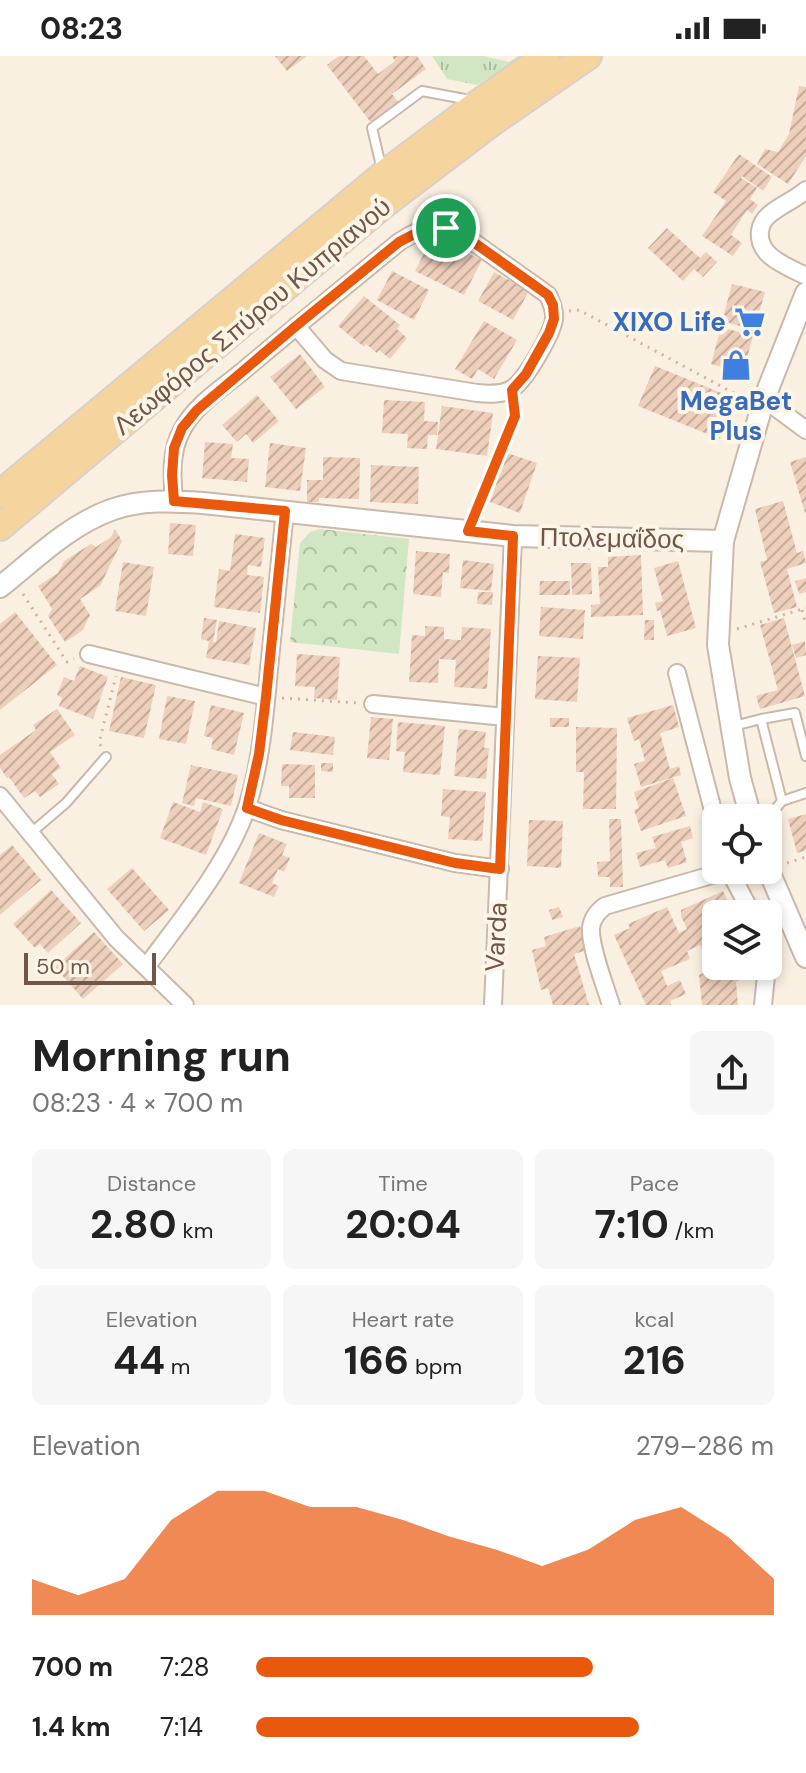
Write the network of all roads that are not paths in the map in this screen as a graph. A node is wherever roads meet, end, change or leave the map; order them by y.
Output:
1 (546, 56) edge
2 (588, 56) edge
3 (480, 102) junction
4 (383, 175) junction
5 (806, 190) edge
6 (806, 276) edge
7 (806, 293) edge
8 (296, 326) junction
9 (762, 403) junction
10 (806, 430) edge
11 (0, 494) edge
12 (174, 501) junction
13 (285, 511) junction
14 (0, 527) edge
15 (513, 536) junction
16 (723, 541) junction
17 (6, 582) edge
18 (89, 654) road end
19 (677, 673) dead end
20 (266, 697) junction
21 (373, 704) road end
22 (505, 717) junction
23 (761, 719) junction
24 (731, 726) junction
25 (806, 756) edge
26 (106, 757) road end
27 (806, 793) edge
28 (0, 796) edge
29 (782, 801) junction
30 (711, 804) edge
31 (747, 804) edge
32 (780, 804) edge
33 (247, 808) junction
34 (31, 833) junction
35 (491, 868) junction
36 (702, 878) edge
37 (774, 884) edge
38 (806, 957) edge
39 (147, 966) junction
40 (766, 980) edge
41 (185, 1005) edge
42 (493, 1005) edge
43 (611, 1005) edge
44 (763, 1005) edge

1 - 3 main road, Λεωφόρος Σπύρου Κυπριανού
2 - 14 main road, Λεωφόρος Σπύρου Κυπριανού
3 - 4 main road, Λεωφόρος Σπύρου Κυπριανού
3 - 4 lane
4 - 11 main road, Λεωφόρος Σπύρου Κυπριανού
5 - 6 street
7 - 9 street
8 - 8 street
8 - 12 street
9 - 10 street
9 - 16 street
12 - 13 street, Πτολεμαΐδος
12 - 17 street, Πτολεμαΐδος
13 - 15 street, Πτολεμαΐδος
13 - 20 street
15 - 16 street, Πτολεμαΐδος
15 - 22 street, Varda
16 - 24 street
18 - 20 street
19 - 30 street
20 - 33 street
21 - 22 street
22 - 35 street, Varda
23 - 24 lane
23 - 25 lane
23 - 29 lane
24 - 31 street
26 - 34 lane
27 - 29 lane
28 - 34 street
29 - 32 lane
33 - 35 street
33 - 39 street
34 - 39 street
35 - 42 street, Varda
36 - 43 street
37 - 38 street
39 - 41 street
40 - 44 street

